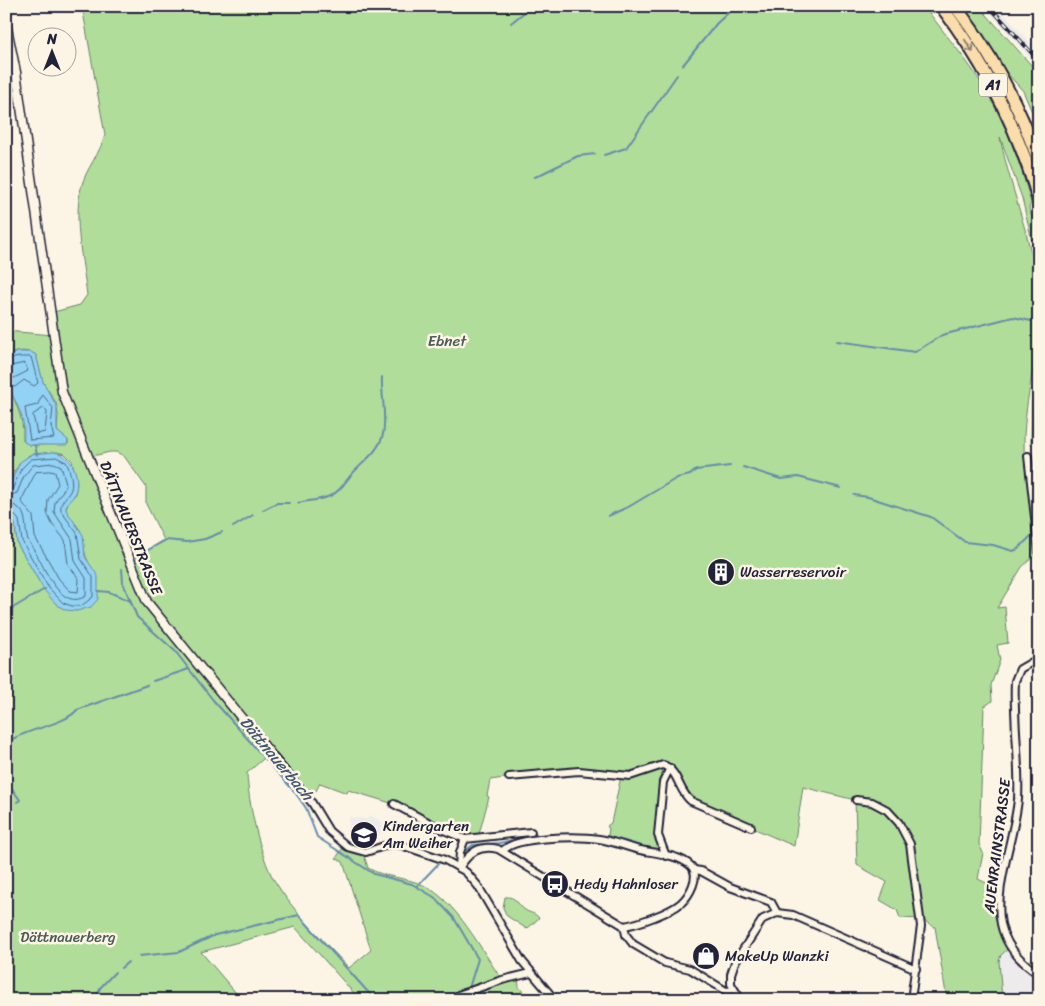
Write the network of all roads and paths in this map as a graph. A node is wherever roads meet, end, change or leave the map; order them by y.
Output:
1 (941, 6) edge
2 (955, 6) edge
3 (6, 23) edge
4 (1039, 163) edge
5 (1039, 202) edge
6 (1028, 456) dead end
7 (1039, 552) edge
8 (1039, 658) edge
9 (270, 753) joint
10 (670, 768) junction
11 (510, 777) dead end
12 (856, 800) dead end
13 (394, 804) dead end
14 (751, 827) dead end
15 (530, 832) dead end
16 (465, 839) junction
17 (503, 851) junction
18 (666, 856) junction
19 (459, 868) junction
20 (694, 870) junction
21 (777, 913) junction
22 (624, 926) junction
23 (916, 969) junction
24 (531, 973) junction
25 (1039, 974) edge
26 (734, 990) junction
27 (458, 995) dead end
28 (555, 1000) edge
29 (742, 1000) edge
30 (911, 1000) edge

1 -> 5 highway, A1
2 - 4 highway, A1
3 - 9 street, DÄTTNAUERSTRASSE
6 - 7 street
8 - 25 street, AUENRAINSTRASSE
9 - 19 street, DÄTTNAUERSTRASSE
10 - 11 street
10 - 14 street
10 - 18 street
12 - 23 street
13 - 16 street
15 - 16 street
16 - 19 street
17 - 18 street
17 - 19 street
17 - 22 street
18 - 20 street
19 - 24 street, DÄTTNAUERSTRASSE
20 - 21 street
20 - 22 street
21 - 23 street
21 - 26 street
22 - 26 street
23 - 30 street
24 - 27 street
24 - 28 street, DÄTTNAUERSTRASSE
26 - 29 street

